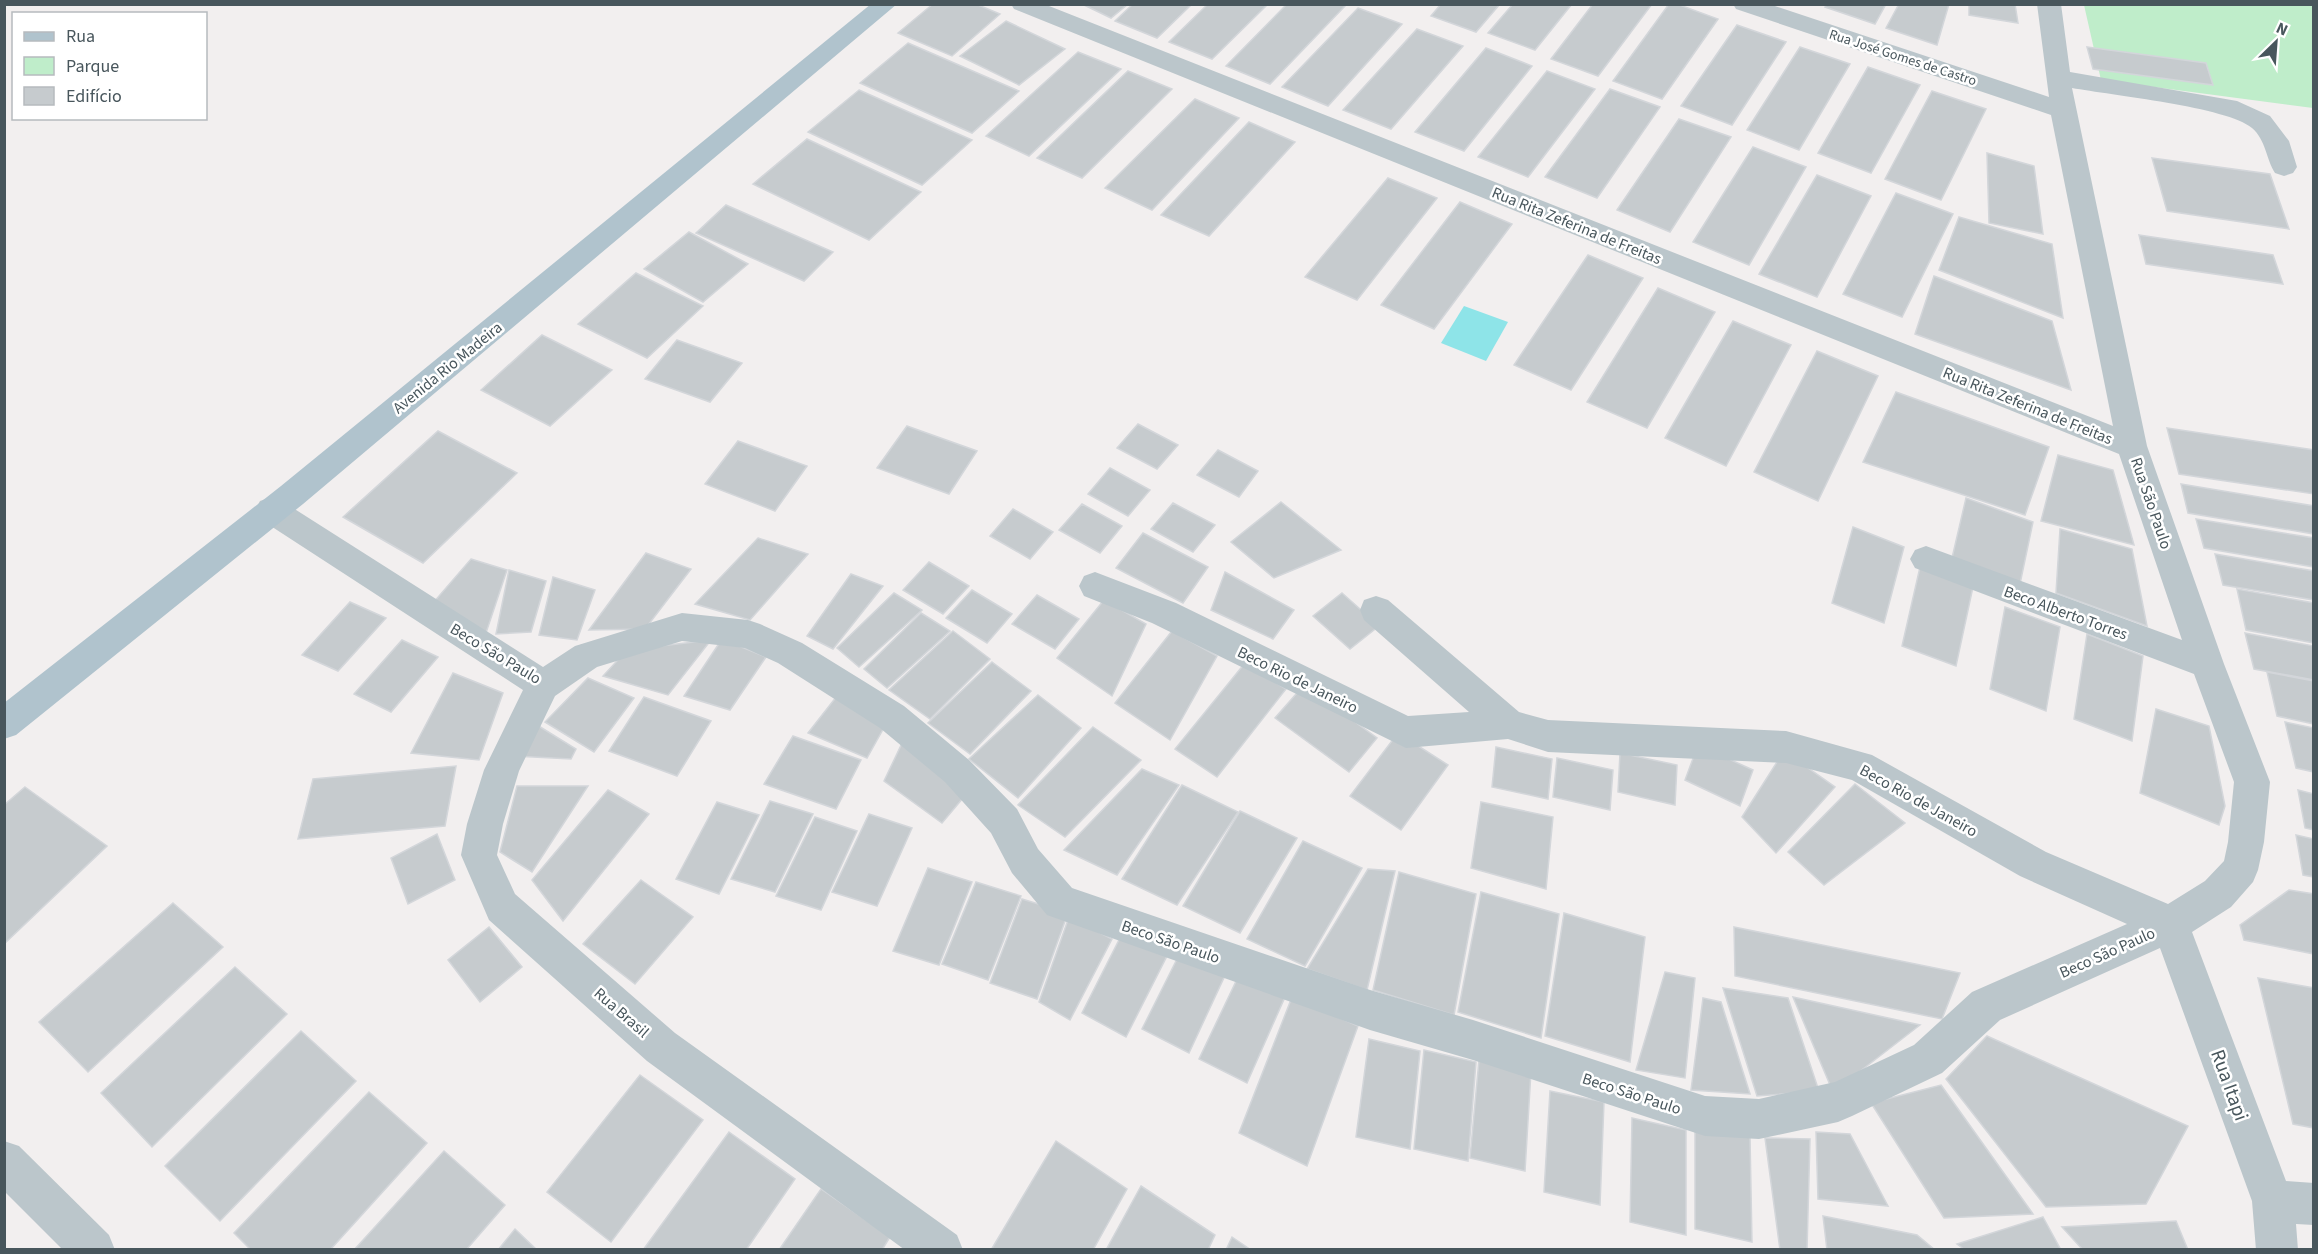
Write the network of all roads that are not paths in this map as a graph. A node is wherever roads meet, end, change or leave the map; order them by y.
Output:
1 (886, 4) edge
2 (1022, 4) edge
3 (1744, 4) edge
4 (2049, 4) edge
5 (2059, 78) junction
6 (2063, 110) junction
7 (2284, 167) dead end
8 (2132, 446) junction
9 (271, 510) junction
10 (1926, 559) dead end
11 (1095, 586) dead end
12 (1376, 610) dead end
13 (2207, 664) junction
14 (543, 685) junction
15 (4, 724) edge
16 (1508, 724) junction
17 (2170, 924) junction
18 (4, 1161) edge
19 (2273, 1201) junction
20 (2313, 1204) edge
21 (94, 1250) edge
22 (942, 1250) edge
23 (2277, 1250) edge

1 - 9 main road, Avenida Rio Madeira
2 - 8 street, Rua Rita Zeferina de Freitas
3 - 6 street, Rua José Gomes de Castro
4 - 5 street, Rua São Paulo
5 - 6 street, Rua São Paulo
5 - 7 street
6 - 8 street, Rua São Paulo
8 - 13 street, Rua São Paulo
9 - 14 street, Beco São Paulo
9 - 15 main road, Avenida Rio Madeira
10 - 13 street, Beco Alberto Torres
11 - 16 street, Beco Rio de Janeiro
12 - 16 street, Beco Rio de Janeiro
13 - 17 street, Rua São Paulo
14 - 17 street, Beco São Paulo
14 - 22 street, Rua Brasil
16 - 17 street, Beco Rio de Janeiro
17 - 19 street, Rua Itapi
18 - 21 street
19 - 20 street
19 - 23 street, Rua Itapi

